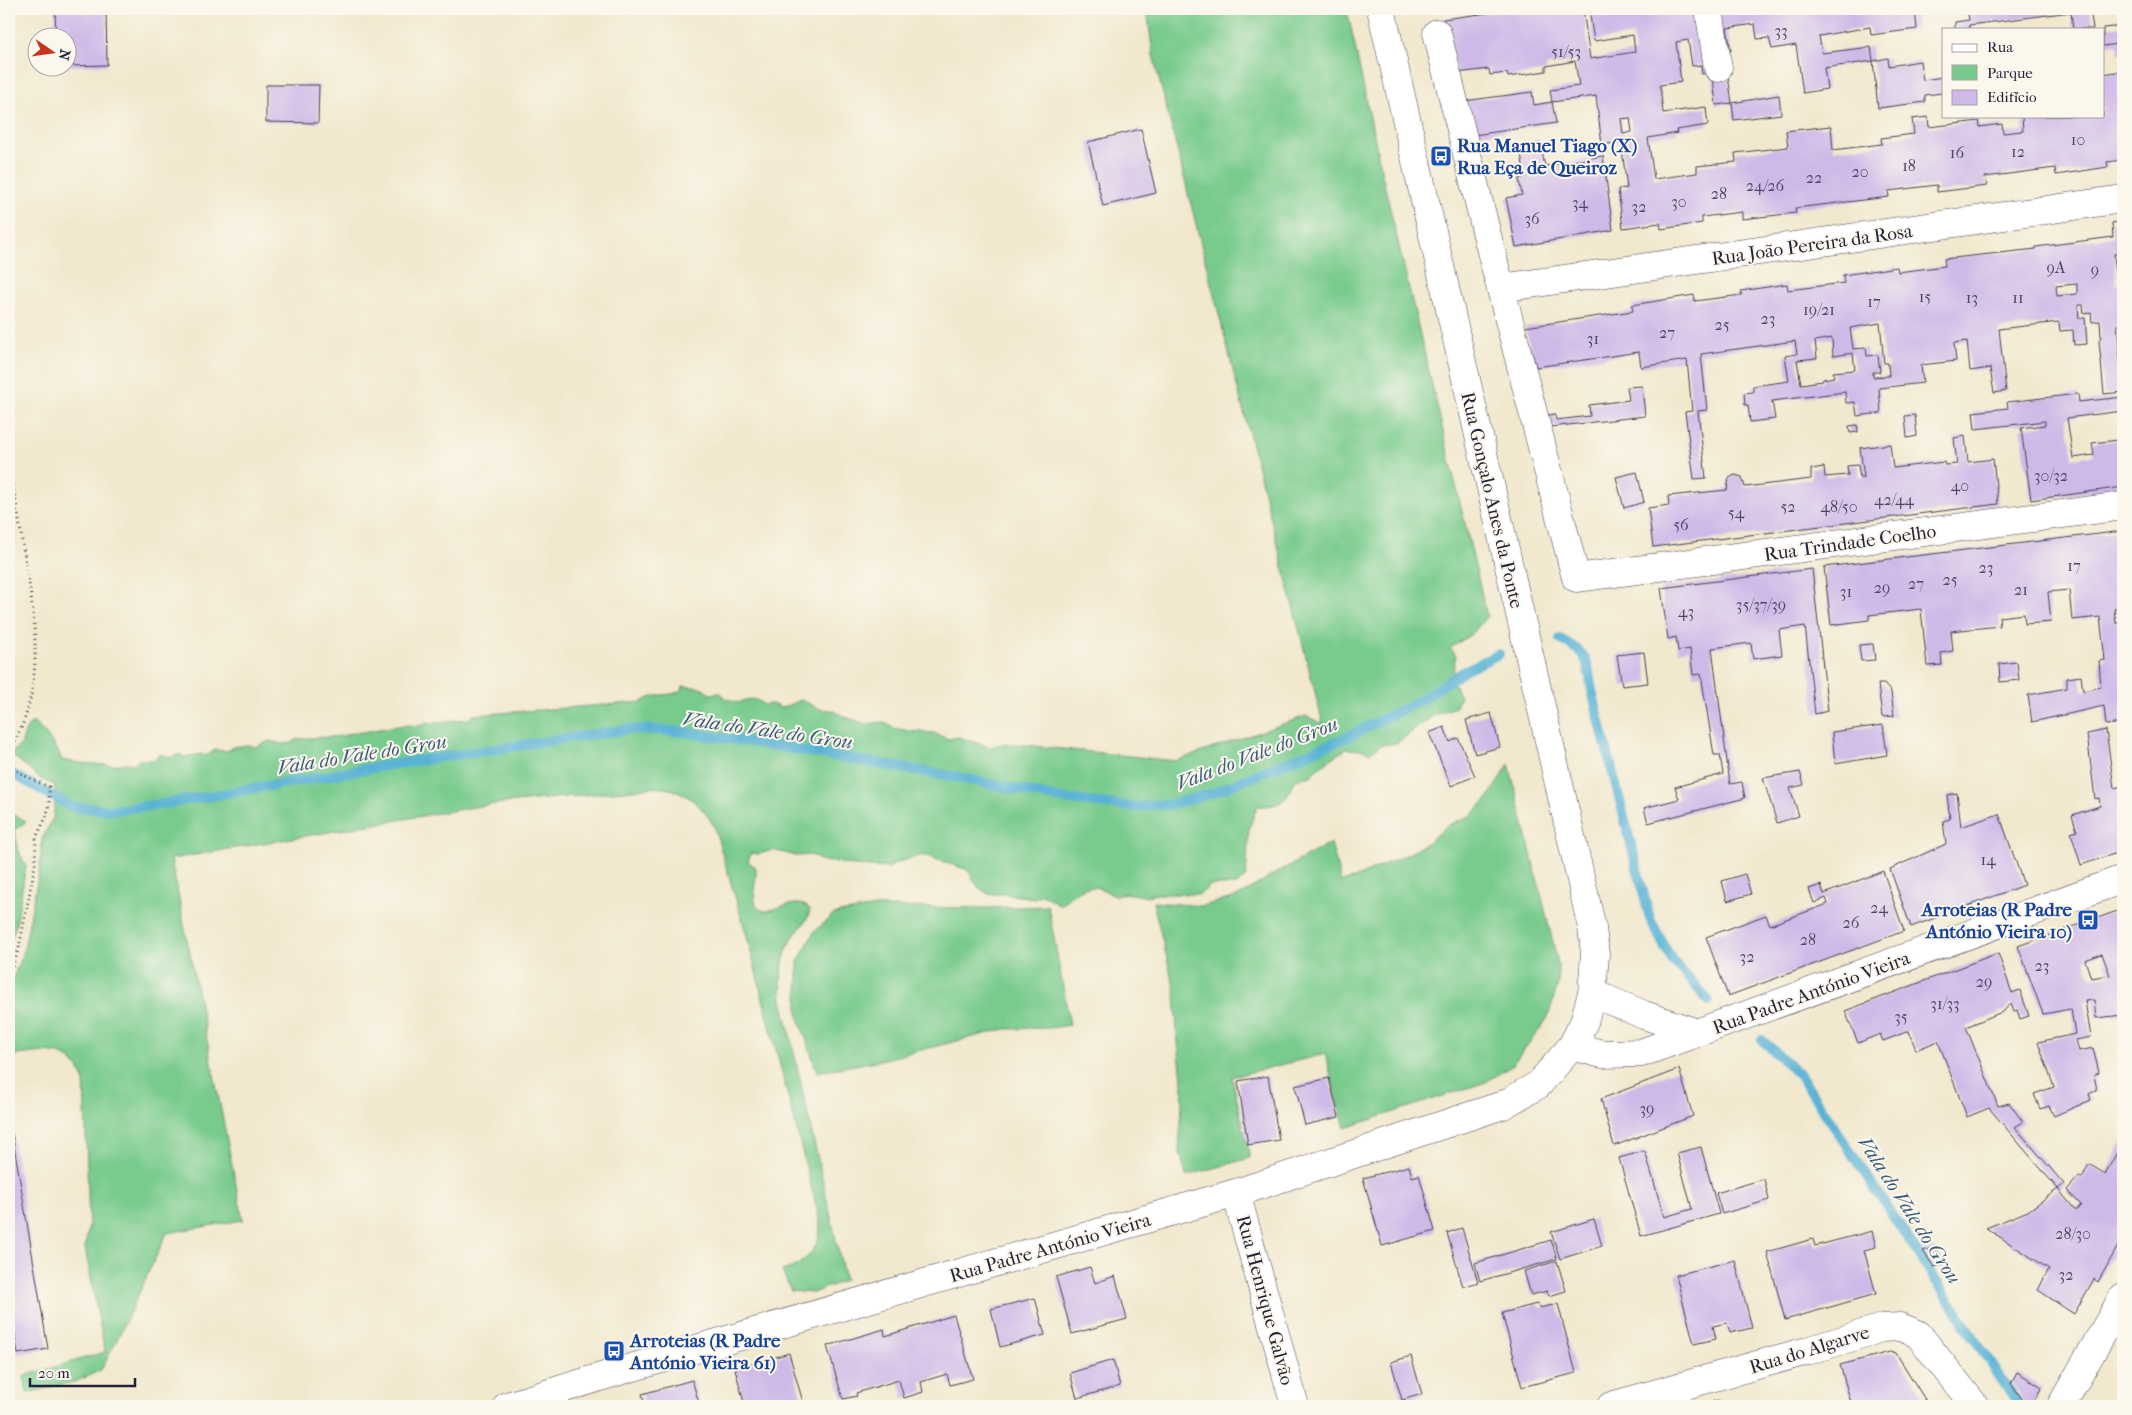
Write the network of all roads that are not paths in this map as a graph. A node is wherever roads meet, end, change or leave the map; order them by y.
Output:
1 (1709, 9) edge
2 (1387, 10) edge
3 (1437, 33) dead end
4 (1718, 68) dead end
5 (2123, 199) edge
6 (1501, 288) junction
7 (2123, 506) edge
8 (2123, 879) edge
9 (1592, 993) junction
10 (1697, 1033) junction
11 (1572, 1046) junction
12 (1236, 1193) junction
13 (2123, 1297) edge
14 (507, 1406) edge
15 (1295, 1406) edge
16 (1611, 1406) edge
17 (1975, 1406) edge
18 (2061, 1406) edge

1 - 4 street
2 - 9 street, Rua Gonçalo Anes da Ponte
3 - 6 street
5 - 6 street, Rua João Pereira da Rosa
6 - 7 street, Rua Trindade Coelho
8 - 10 street, Rua Padre António Vieira
9 - 10 street, Rua Padre António Vieira
9 - 11 street, Rua Padre António Vieira
10 - 11 street, Rua Padre António Vieira
11 - 12 street, Rua Padre António Vieira
12 - 14 street, Rua Padre António Vieira
12 - 15 street, Rua Henrique Galvão
13 - 18 street
16 - 17 street, Rua do Algarve

